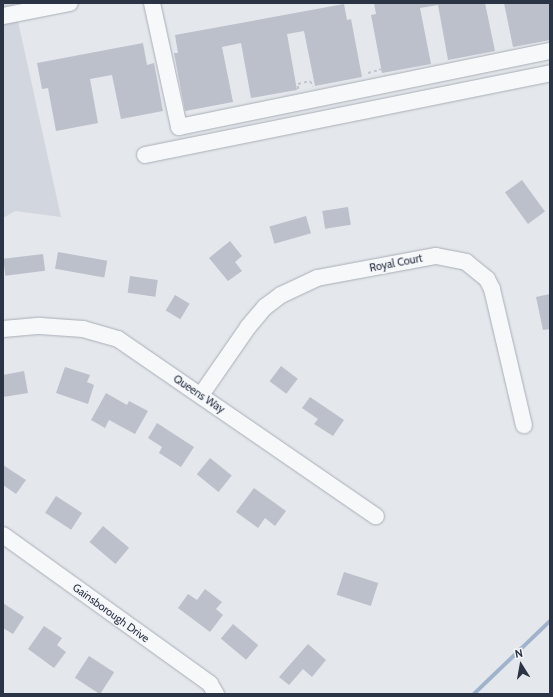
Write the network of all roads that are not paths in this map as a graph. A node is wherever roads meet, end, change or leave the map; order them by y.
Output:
1 (70, 3) edge
2 (152, 3) edge
3 (3, 16) edge
4 (550, 51) edge
5 (550, 73) edge
6 (372, 88) junction
7 (377, 109) junction
8 (145, 155) dead end
9 (3, 329) edge
10 (201, 395) junction
11 (524, 425) dead end
12 (376, 516) dead end
13 (3, 535) edge
14 (216, 694) edge

1 - 3 street
2 - 6 street
4 - 6 street
5 - 7 street
6 - 7 street
7 - 8 street
9 - 10 street, Queens Way
10 - 11 street, Royal Court
10 - 12 street, Queens Way
13 - 14 street, Gainsborough Drive

